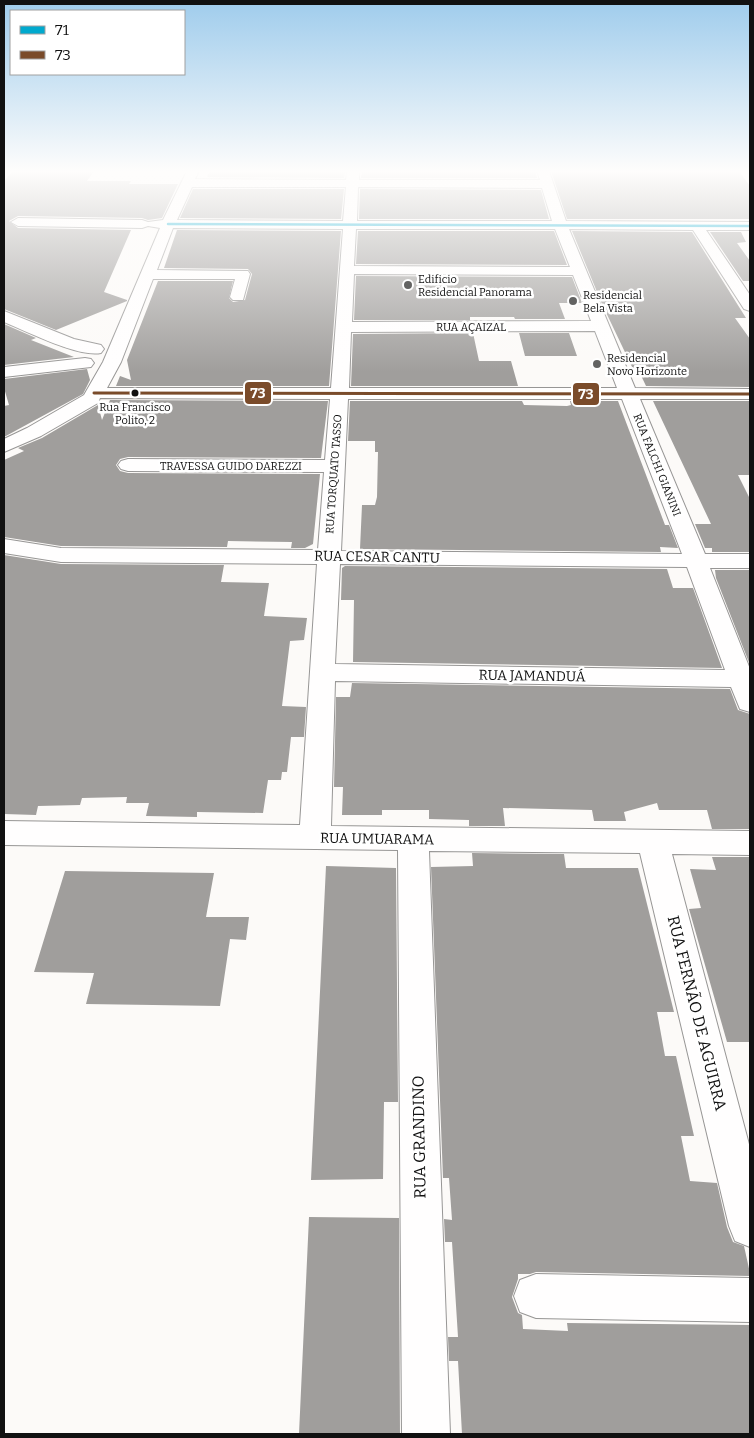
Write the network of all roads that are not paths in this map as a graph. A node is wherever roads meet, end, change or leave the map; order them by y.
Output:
1 (162, 238) edge
2 (348, 238) edge
3 (565, 238) edge
4 (705, 238) edge
5 (346, 270) junction
6 (578, 271) junction
7 (148, 275) junction
8 (238, 297) dead end
9 (750, 306) edge
10 (4, 316) edge
11 (600, 326) junction
12 (343, 327) junction
13 (82, 353) junction
14 (114, 356) junction
15 (4, 372) edge
16 (94, 393) junction
17 (339, 394) junction
18 (628, 394) junction
19 (750, 394) edge
20 (4, 446) edge
21 (128, 465) dead end
22 (334, 466) junction
23 (4, 546) edge
24 (328, 557) junction
25 (696, 560) junction
26 (750, 561) edge
27 (322, 672) junction
28 (746, 691) edge
29 (4, 833) edge
30 (315, 838) junction
31 (413, 839) junction
32 (652, 842) junction
33 (750, 843) edge
34 (750, 1226) edge
35 (536, 1296) dead end
36 (750, 1300) edge
37 (426, 1434) edge

1 - 7 street
2 - 5 street, RUA TORQUATO TASSO
3 - 6 street, RUA FALCHI GIANINI
4 - 9 street
5 - 6 street
5 - 12 street, RUA TORQUATO TASSO
6 - 11 street, RUA FALCHI GIANINI
7 - 8 street
7 - 14 street
10 - 13 street
11 - 12 street, RUA AÇAIZAL
11 - 18 street, RUA FALCHI GIANINI
12 - 17 street, RUA TORQUATO TASSO
13 - 14 street
13 - 15 street
14 - 16 street
16 - 17 street
16 - 20 street
17 - 18 street
17 - 22 street, RUA TORQUATO TASSO
18 - 19 street
18 - 25 street, RUA FALCHI GIANINI
21 - 22 street, TRAVESSA GUIDO DAREZZI
22 - 24 street, RUA TORQUATO TASSO
23 - 24 street, RUA CESAR CANTU
24 - 25 street, RUA CESAR CANTU
24 - 27 street, RUA TORQUATO TASSO
25 - 26 street, RUA CESAR CANTU
25 - 28 street, RUA FALCHI GIANINI
27 - 28 street, RUA JAMANDUÁ
27 - 30 street, RUA TORQUATO TASSO
29 - 30 street, RUA UMUARAMA
30 - 31 street, RUA UMUARAMA
31 - 32 street, RUA UMUARAMA
31 - 37 street, RUA GRANDINO
32 - 33 street, RUA UMUARAMA
32 - 34 street, RUA FERNÃO DE AGUIRRA
35 - 36 street

